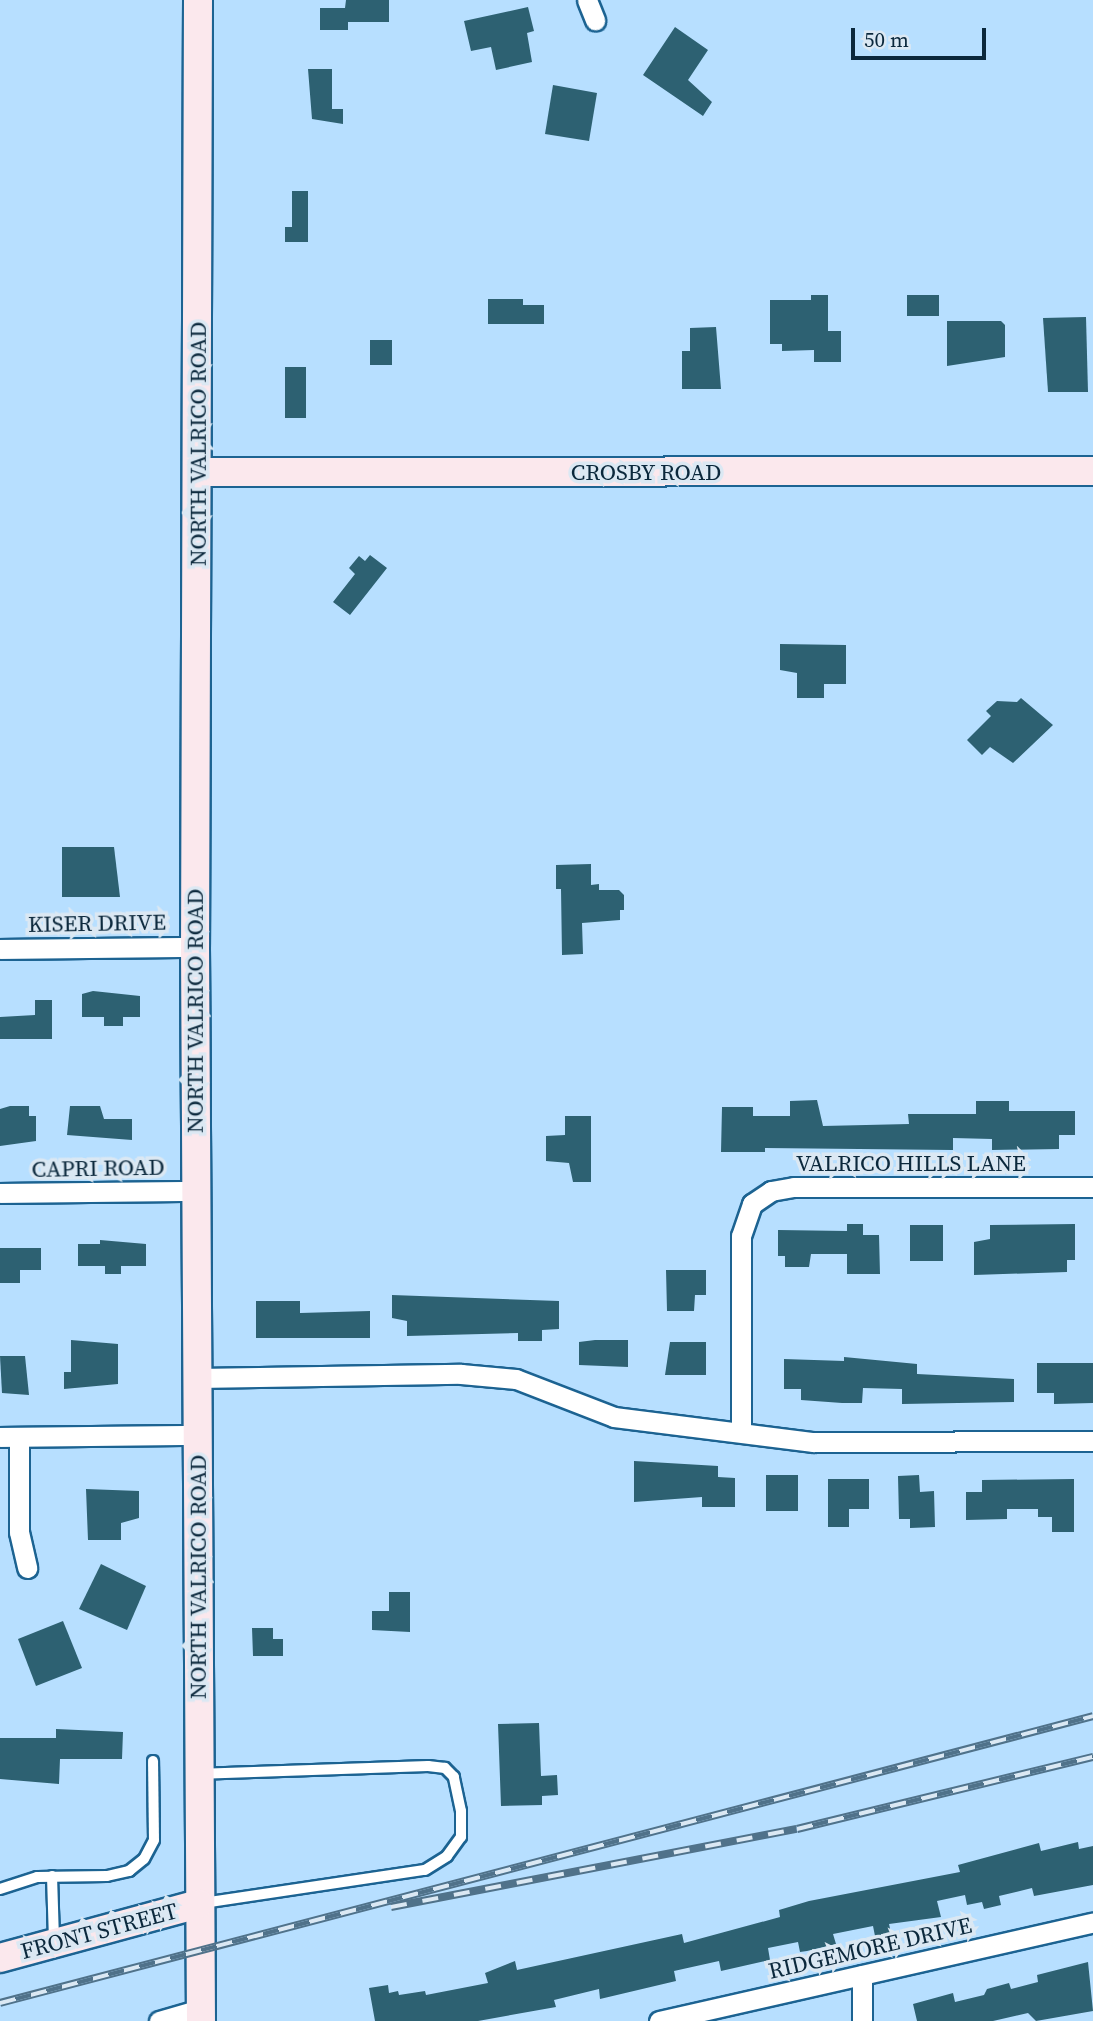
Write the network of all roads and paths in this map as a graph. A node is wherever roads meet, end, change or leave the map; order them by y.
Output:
1 (198, 0) edge
2 (587, 0) edge
3 (595, 20) dead end
4 (1093, 471) edge
5 (198, 472) junction
6 (195, 947) junction
7 (0, 949) edge
8 (1093, 1187) edge
9 (196, 1191) junction
10 (0, 1193) edge
11 (197, 1378) junction
12 (741, 1430) junction
13 (197, 1435) junction
14 (10, 1437) edge
15 (1093, 1441) edge
16 (27, 1568) dead end
17 (153, 1761) dead end
18 (198, 1774) junction
19 (52, 1877) junction
20 (0, 1889) edge
21 (199, 1904) junction
22 (1093, 1922) edge
23 (54, 1943) junction
24 (0, 1958) edge
25 (862, 1975) junction
26 (200, 2015) edge
27 (159, 2021) edge
28 (659, 2021) edge
29 (862, 2021) edge

1 - 5 street, NORTH VALRICO ROAD
2 - 3 street
4 - 5 street, CROSBY ROAD
5 - 6 street, NORTH VALRICO ROAD
6 - 7 street, KISER DRIVE
6 - 9 street, NORTH VALRICO ROAD
8 - 12 street, VALRICO HILLS LANE
9 - 10 street, CAPRI ROAD
9 - 11 street, NORTH VALRICO ROAD
11 - 12 street
11 - 13 street, NORTH VALRICO ROAD
12 - 15 street
13 - 14 street
13 - 18 street, NORTH VALRICO ROAD
14 - 16 street
17 - 19 lane
18 - 21 street, NORTH VALRICO ROAD
18 - 21 lane
19 - 20 lane
19 - 23 lane
21 - 23 street, FRONT STREET
21 - 26 street, NORTH VALRICO ROAD
22 - 25 street, RIDGEMORE DRIVE
23 - 24 street, FRONT STREET
25 - 28 street, RIDGEMORE DRIVE
25 - 29 street
26 - 27 street

